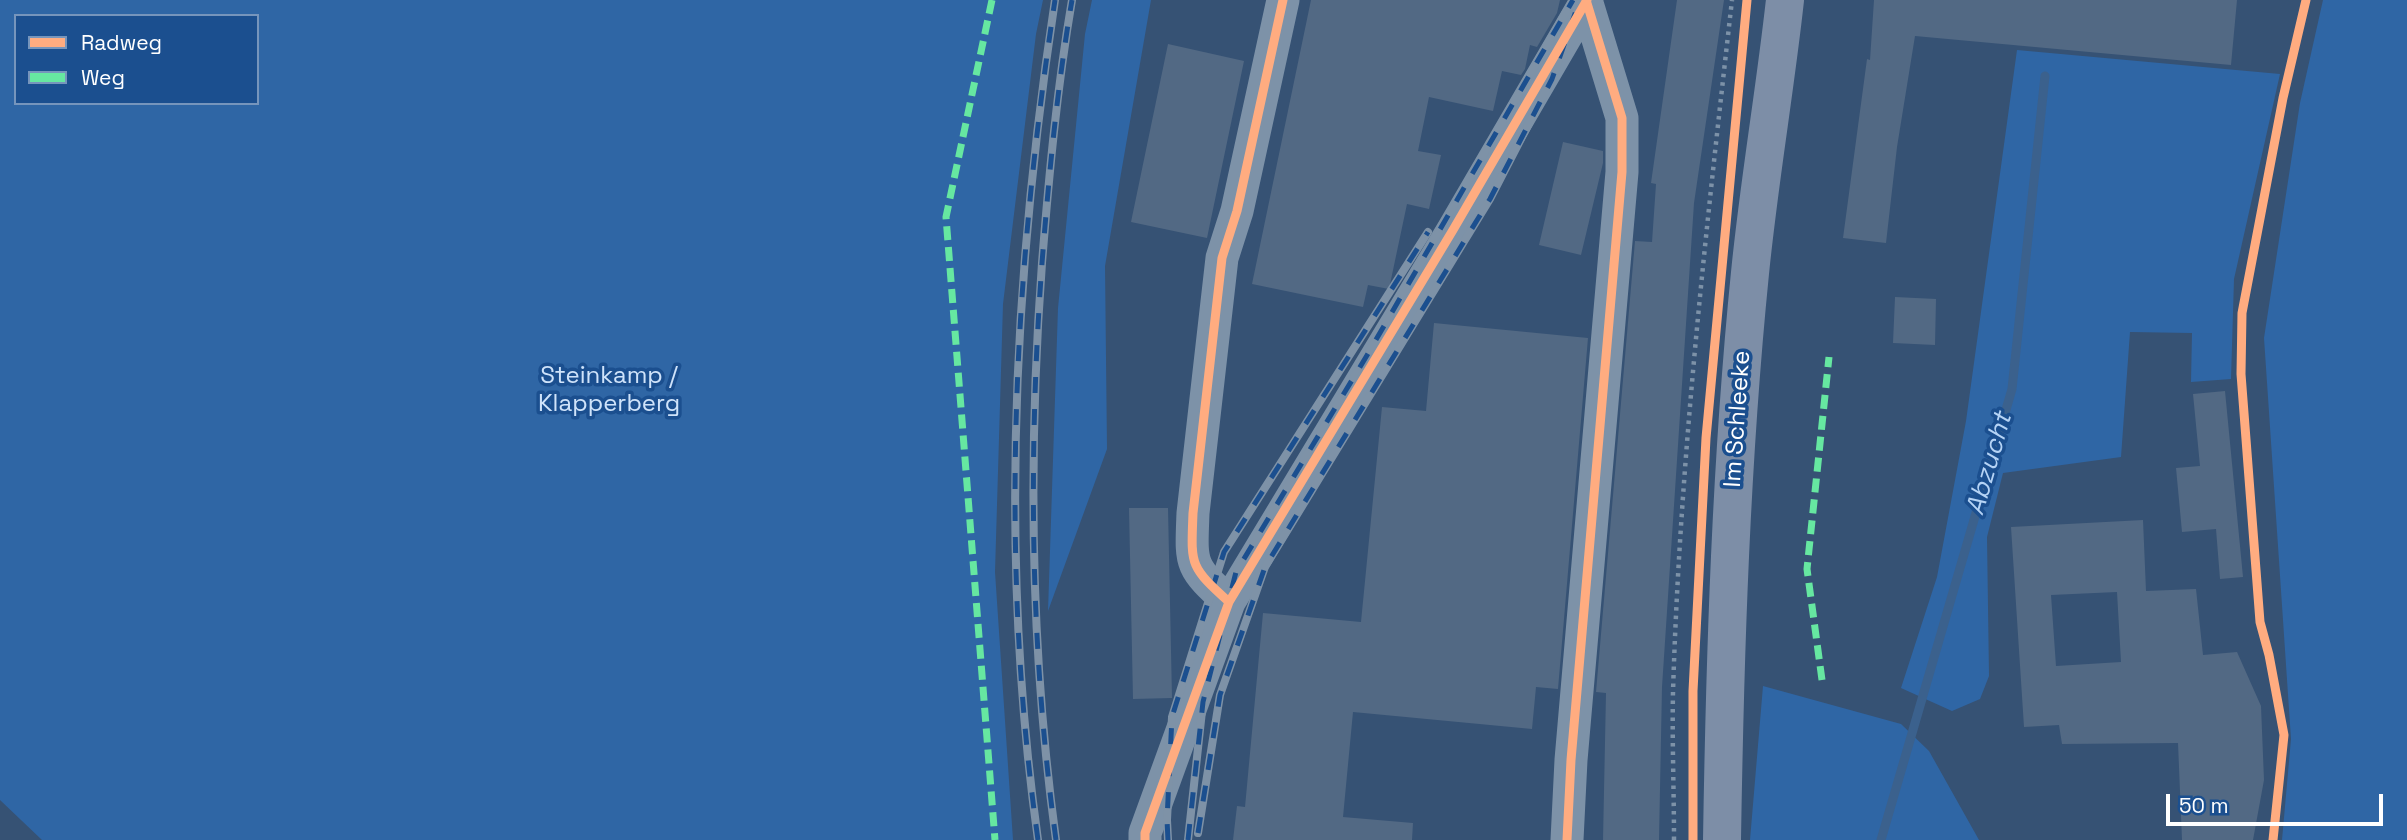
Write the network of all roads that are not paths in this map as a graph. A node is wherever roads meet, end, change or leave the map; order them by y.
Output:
1 (1283, 0) edge
2 (1586, 0) edge
3 (1785, 0) edge
4 (1228, 602) junction
5 (1145, 840) edge
6 (1567, 840) edge
7 (1723, 840) edge

1 - 4 lane
2 - 4 lane
2 - 6 lane
3 - 7 main road, Im Schleeke
4 - 5 lane

